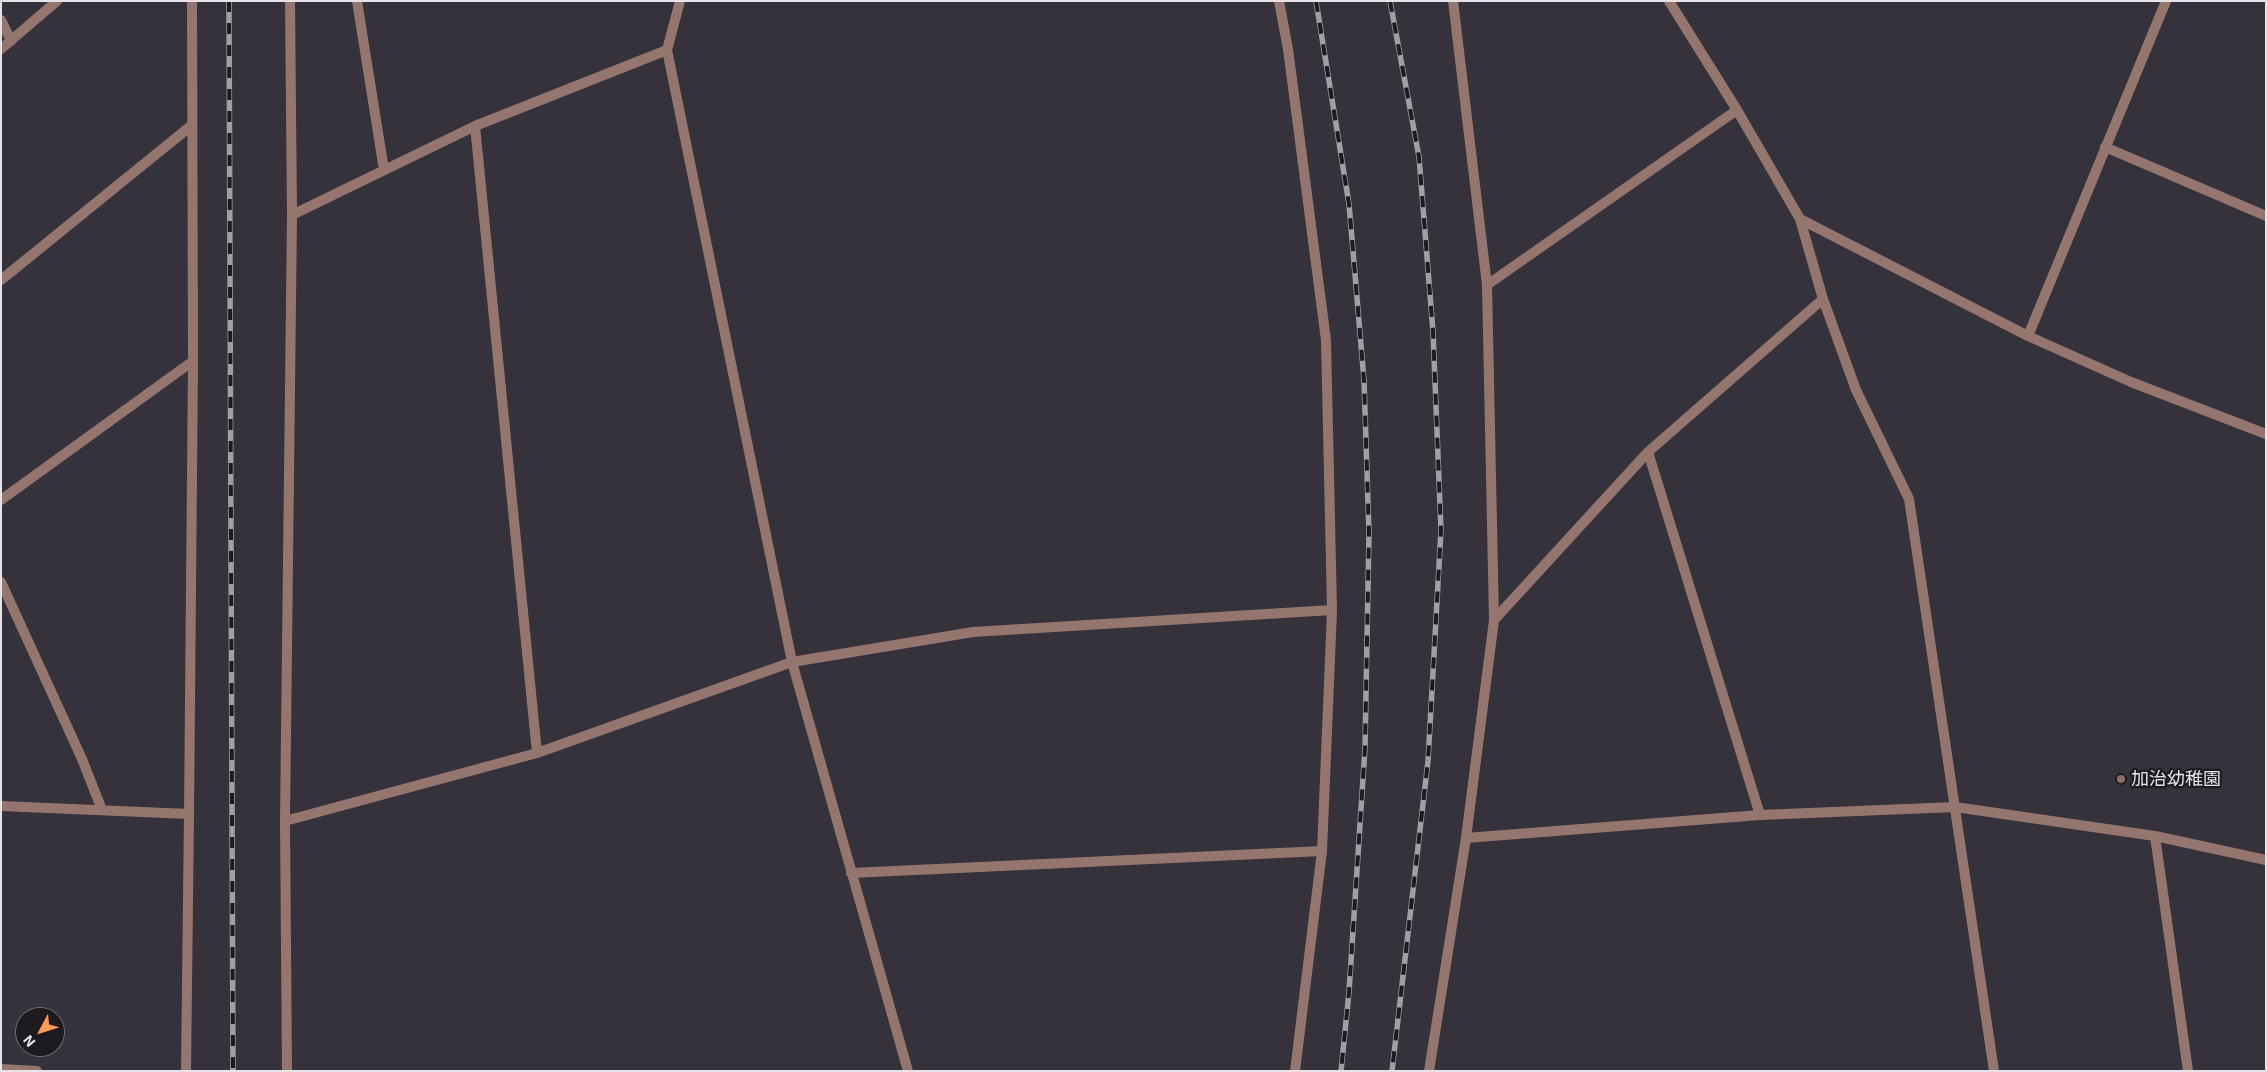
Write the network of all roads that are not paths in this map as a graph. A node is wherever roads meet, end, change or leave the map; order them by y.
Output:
1 (57, 1) edge
2 (192, 1) edge
3 (290, 1) edge
4 (357, 1) edge
5 (680, 1) edge
6 (1279, 1) edge
7 (1453, 1) edge
8 (1669, 1) edge
9 (2166, 1) edge
10 (1, 20) edge
11 (11, 41) junction
12 (1, 49) edge
13 (667, 50) junction
14 (1737, 110) junction
15 (192, 125) junction
16 (475, 126) junction
17 (2105, 147) junction
18 (384, 170) junction
19 (292, 215) junction
20 (2266, 216) edge
21 (1800, 219) junction
22 (1, 280) edge
23 (1487, 285) junction
24 (1823, 299) junction
25 (2028, 336) junction
26 (193, 362) junction
27 (2266, 434) edge
28 (1648, 452) junction
29 (1, 500) edge
30 (1, 582) edge
31 (1332, 610) junction
32 (1494, 620) junction
33 (792, 662) junction
34 (537, 752) junction
35 (1, 806) edge
36 (1955, 807) junction
37 (102, 810) junction
38 (189, 814) junction
39 (1760, 816) junction
40 (285, 821) junction
41 (2155, 836) junction
42 (1466, 838) junction
43 (1322, 851) junction
44 (2266, 860) edge
45 (851, 873) junction
46 (1, 1069) edge
47 (37, 1071) edge
48 (186, 1071) edge
49 (286, 1071) edge
50 (908, 1071) edge
51 (1294, 1071) edge
52 (1429, 1071) edge
53 (1994, 1071) edge
54 (2188, 1071) edge

1 - 11 street
2 - 15 street
3 - 19 street
4 - 18 street
5 - 13 street
6 - 31 street
7 - 23 street
8 - 14 street
9 - 17 street
10 - 11 street
11 - 12 street
13 - 16 street
13 - 33 street
14 - 21 street
14 - 23 street
15 - 22 street
15 - 26 street
16 - 18 street
16 - 34 street
17 - 20 street
17 - 25 street
18 - 19 street
19 - 40 street
21 - 24 street
21 - 25 street
23 - 32 street
24 - 28 street
24 - 36 street
25 - 27 street
26 - 29 street
26 - 38 street
28 - 32 street
28 - 39 street
30 - 37 street
31 - 33 street
31 - 43 street
32 - 42 street
33 - 34 street
33 - 45 street
34 - 40 street
35 - 37 street
36 - 39 street
36 - 41 street
36 - 53 street
37 - 38 street
38 - 48 street
39 - 42 street
40 - 49 street
41 - 44 street
41 - 54 street
42 - 52 street
43 - 45 street
43 - 51 street
45 - 50 street
46 - 47 street

